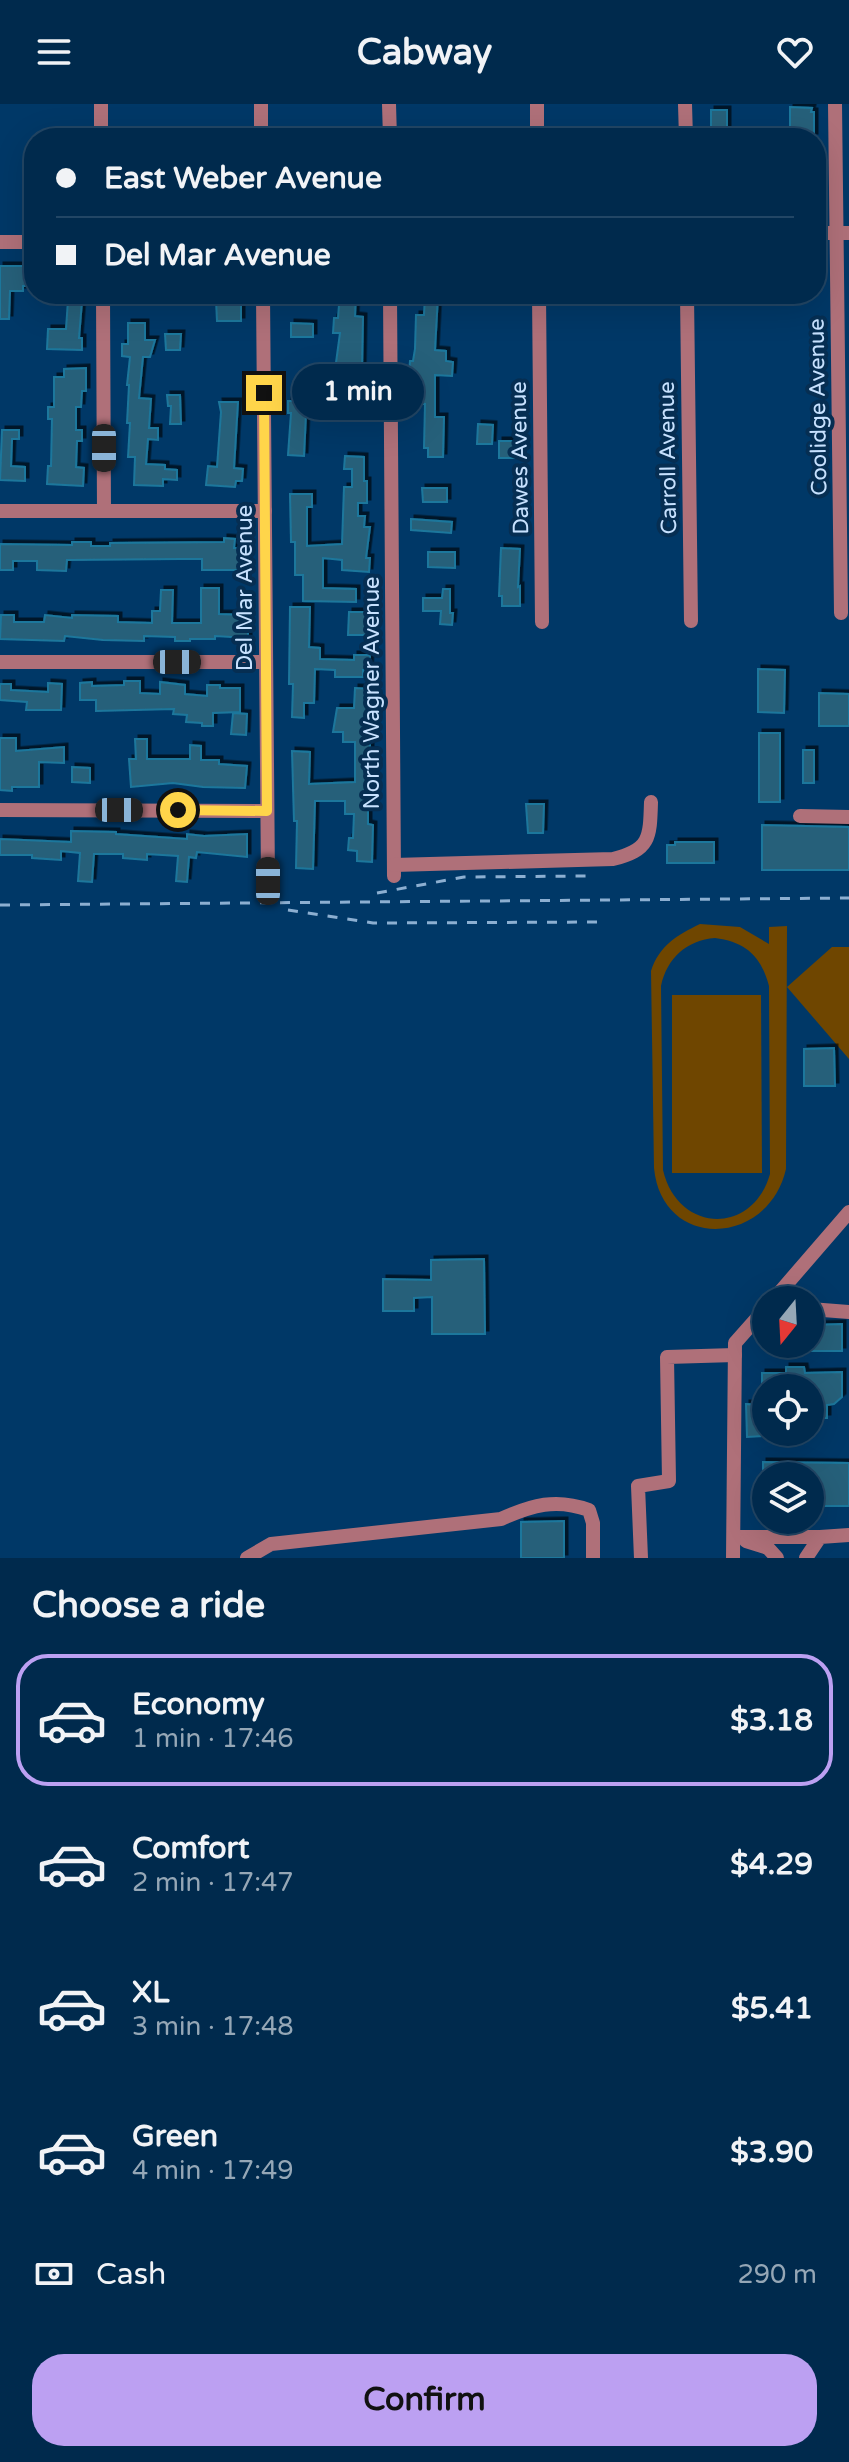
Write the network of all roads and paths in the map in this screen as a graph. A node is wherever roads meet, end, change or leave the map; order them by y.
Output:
1 (101, 104) edge
2 (261, 104) edge
3 (389, 104) edge
4 (537, 104) edge
5 (685, 104) edge
6 (835, 104) edge
7 (101, 128) edge
8 (261, 128) edge
9 (390, 128) edge
10 (537, 128) edge
11 (686, 128) edge
12 (843, 233) edge
13 (0, 242) edge
14 (24, 242) edge
15 (103, 304) edge
16 (263, 304) edge
17 (390, 304) edge
18 (539, 304) edge
19 (687, 304) edge
20 (104, 510) junction
21 (0, 511) edge
22 (265, 511) junction
23 (841, 613) dead end
24 (691, 621) dead end
25 (542, 622) dead end
26 (0, 662) edge
27 (266, 662) junction
28 (651, 802) dead end
29 (0, 810) edge
30 (267, 811) junction
31 (800, 816) dead end
32 (849, 817) edge
33 (268, 881) dead end
34 (849, 1212) edge
35 (785, 1286) edge
36 (824, 1310) edge
37 (849, 1312) edge
38 (752, 1324) edge
39 (735, 1355) junction
40 (849, 1535) edge
41 (735, 1537) junction
42 (820, 1537) junction
43 (247, 1558) edge
44 (593, 1558) edge
45 (641, 1558) edge
46 (733, 1558) edge
47 (777, 1558) edge
48 (806, 1558) edge

1 - 7 street
2 - 8 street
3 - 9 street
4 - 10 street
5 - 11 street
6 - 12 street, Coolidge Avenue
12 - 23 street, Coolidge Avenue
13 - 14 street
15 - 20 street
16 - 22 street, Del Mar Avenue
17 - 28 street, North Wagner Avenue
18 - 25 street, Dawes Avenue
19 - 24 street, Carroll Avenue
20 - 21 street
20 - 22 street
22 - 27 street, Del Mar Avenue
26 - 27 street
27 - 30 street, Del Mar Avenue
29 - 30 street
30 - 33 street, Del Mar Avenue
31 - 32 street
34 - 35 street
36 - 37 street
38 - 39 street
39 - 41 street
39 - 45 street
40 - 42 street
41 - 42 street
41 - 46 street
41 - 47 street
42 - 48 street
43 - 44 street

